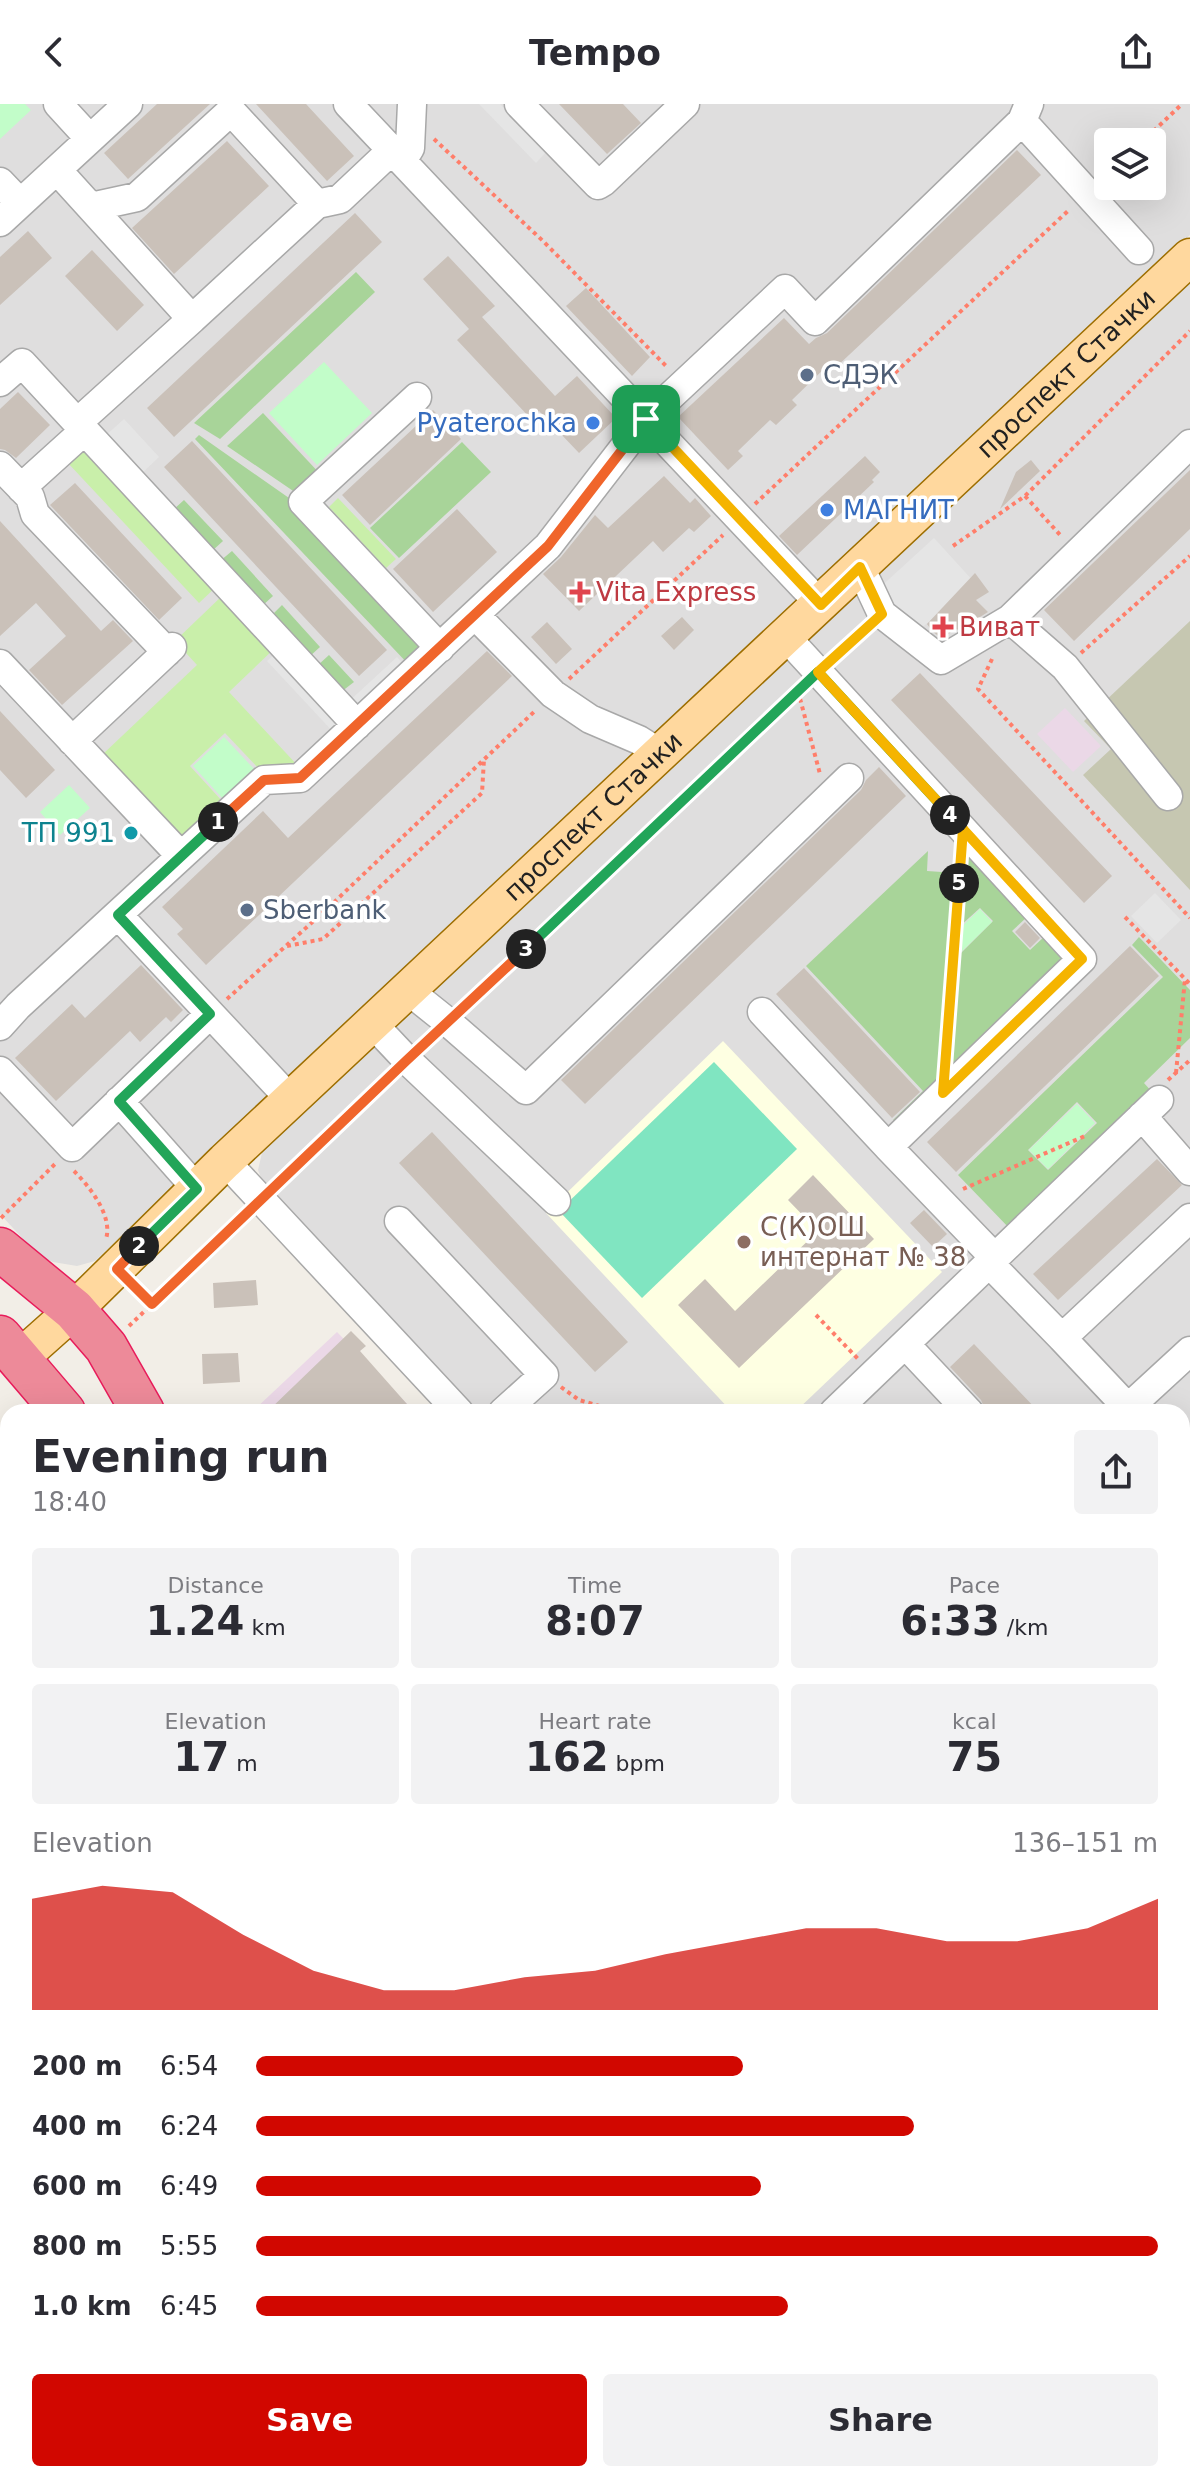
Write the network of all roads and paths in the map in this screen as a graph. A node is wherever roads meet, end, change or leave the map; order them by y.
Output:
1 (58, 104) edge
2 (128, 104) edge
3 (348, 104) edge
4 (519, 104) edge
5 (1182, 104) edge
6 (678, 106) edge
7 (412, 111) edge
8 (1026, 113) edge
9 (1157, 128) edge
10 (90, 139) junction
11 (397, 155) junction
12 (57, 170) junction
13 (0, 182) edge
14 (1087, 193) junction
15 (317, 204) junction
16 (91, 207) junction
17 (10, 213) edge
18 (1139, 250) junction
19 (1185, 262) edge
20 (1146, 298) junction
21 (192, 319) junction
22 (1190, 331) edge
23 (0, 382) edge
24 (684, 384) junction
25 (417, 397) dead end
26 (646, 419) junction
27 (81, 427) junction
28 (1190, 444) edge
29 (0, 466) edge
30 (21, 488) junction
31 (1025, 496) junction
32 (740, 519) junction
33 (953, 546) dead end
34 (1077, 553) junction
35 (1190, 556) edge
36 (860, 567) junction
37 (821, 605) junction
38 (882, 614) junction
39 (476, 616) junction
40 (1010, 619) junction
41 (786, 637) junction
42 (440, 648) junction
43 (0, 664) edge
44 (1065, 667) junction
45 (808, 681) junction
46 (553, 694) junction
47 (357, 725) junction
48 (72, 741) junction
49 (661, 754) junction
50 (484, 759) junction
51 (849, 778) dead end
52 (1168, 796) dead end
53 (827, 800) junction
54 (963, 829) junction
55 (181, 856) junction
56 (118, 915) junction
57 (1125, 917) dead end
58 (1190, 918) edge
59 (285, 946) junction
60 (1185, 979) junction
61 (1190, 984) edge
62 (409, 991) junction
63 (762, 1012) dead end
64 (210, 1014) junction
65 (2, 1019) edge
66 (449, 1023) junction
67 (373, 1024) junction
68 (407, 1060) junction
69 (0, 1071) edge
70 (1176, 1073) dead end
71 (943, 1093) junction
72 (291, 1100) junction
73 (119, 1101) junction
74 (1093, 1132) dead end
75 (888, 1147) junction
76 (66, 1152) junction
77 (225, 1161) junction
78 (1190, 1171) edge
79 (197, 1189) junction
80 (963, 1189) dead end
81 (262, 1200) junction
82 (556, 1201) dead end
83 (0, 1216) edge
84 (1190, 1218) edge
85 (399, 1221) dead end
86 (0, 1249) edge
87 (992, 1260) junction
88 (117, 1269) junction
89 (152, 1304) junction
90 (74, 1310) junction
91 (816, 1315) dead end
92 (1062, 1338) junction
93 (905, 1344) junction
94 (106, 1347) junction
95 (1190, 1351) edge
96 (6, 1357) edge
97 (544, 1375) junction
98 (873, 1375) junction
99 (56, 1404) edge
100 (138, 1404) edge
101 (452, 1404) edge
102 (512, 1404) edge
103 (593, 1404) edge
104 (842, 1404) edge
105 (961, 1404) edge
106 (1124, 1404) edge
107 (1132, 1404) edge

1 - 10 street
2 - 10 street
3 - 11 street
4 - 6 street
5 - 9 path
7 - 11 street
7 - 24 path
8 - 14 street
8 - 24 street
10 - 12 street
11 - 15 street
11 - 26 street
12 - 16 street
12 - 17 street
13 - 17 street
14 - 18 street
14 - 32 path
15 - 16 street
15 - 21 street
16 - 21 street
18 - 19 street
18 - 20 street
19 - 20 main road, проспект Стачки
20 - 36 main road, проспект Стачки
21 - 27 street
22 - 31 path
23 - 27 street
24 - 26 street
25 - 42 street
26 - 32 street
26 - 39 street
27 - 30 street
27 - 47 street
28 - 34 street
29 - 30 street
30 - 48 street
31 - 33 path
31 - 34 path
32 - 37 street
32 - 46 path
34 - 40 street
35 - 44 path
36 - 37 main road, проспект Стачки
36 - 38 street
37 - 41 main road, проспект Стачки
38 - 40 street
38 - 45 path
39 - 42 street
39 - 46 street
40 - 44 street
40 - 58 path
41 - 45 street
41 - 49 main road, проспект Стачки
42 - 47 street
43 - 48 street
44 - 52 street
45 - 53 path
45 - 54 street
45 - 66 path
46 - 49 street
46 - 50 path
47 - 55 street
48 - 55 street
49 - 62 main road, проспект Стачки
50 - 59 path
50 - 59 path
51 - 53 street
53 - 66 street
54 - 71 path
54 - 71 street
55 - 56 street
56 - 64 street
56 - 65 street
57 - 60 path
59 - 64 path
60 - 61 path
60 - 70 path
62 - 66 street
62 - 67 main road, проспект Стачки
63 - 75 street
64 - 72 street
64 - 73 street
67 - 68 street
67 - 72 main road, проспект Стачки
68 - 81 path
68 - 82 street
69 - 76 street
71 - 75 street
72 - 77 main road, проспект Стачки
73 - 76 street
73 - 79 street
74 - 80 path
75 - 87 street
76 - 83 path
76 - 88 path
77 - 79 main road, проспект Стачки
77 - 81 street
78 - 87 street
79 - 88 main road, проспект Стачки
81 - 89 path
81 - 101 street
84 - 92 street
85 - 97 street
86 - 90 highway
87 - 92 street
87 - 93 street
88 - 89 path
88 - 90 main road, проспект Стачки
89 - 94 path
90 - 94 highway
90 - 96 main road, проспект Стачки
91 - 98 path
92 - 106 street
93 - 98 street
93 - 105 street
94 - 100 highway
95 - 107 street
96 - 99 highway
97 - 102 street
97 - 103 path
98 - 104 street

